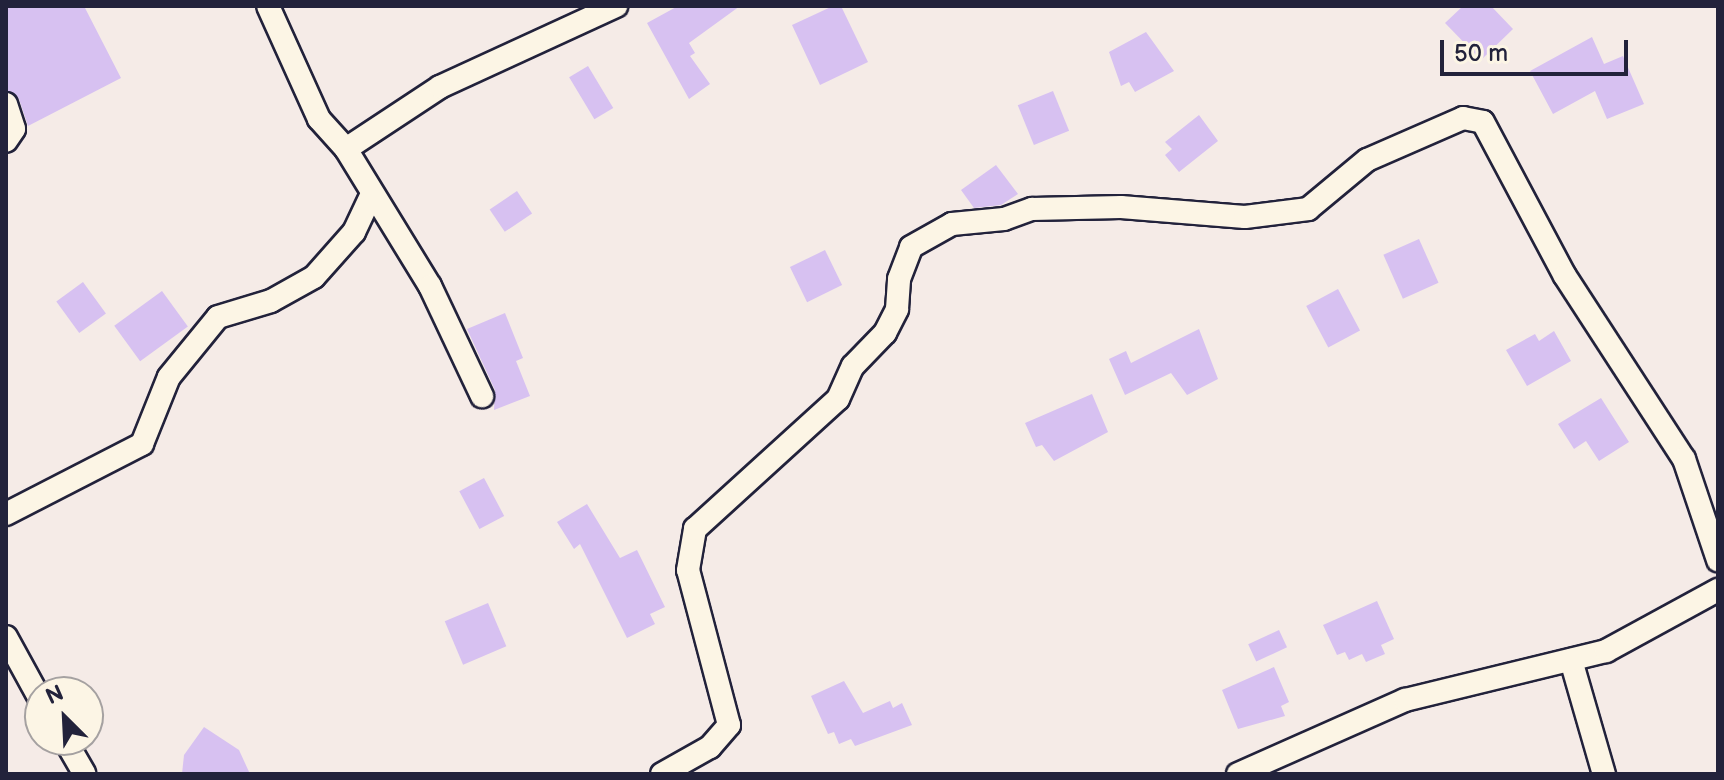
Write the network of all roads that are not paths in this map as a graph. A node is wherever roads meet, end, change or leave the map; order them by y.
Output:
1 (268, 6) edge
2 (616, 6) edge
3 (6, 104) edge
4 (6, 141) edge
5 (346, 149) junction
6 (372, 194) junction
7 (482, 396) dead end
8 (6, 514) edge
9 (1718, 560) edge
10 (1718, 590) edge
11 (6, 637) edge
12 (1571, 660) junction
13 (27, 676) edge
14 (74, 756) edge
15 (85, 774) edge
16 (662, 774) edge
17 (1238, 774) edge
18 (1604, 774) edge

1 - 5 street
2 - 5 street
3 - 4 street
5 - 6 street
6 - 7 street
6 - 8 street
9 - 16 street
10 - 12 street
11 - 13 street
12 - 17 street
12 - 18 street
14 - 15 street

